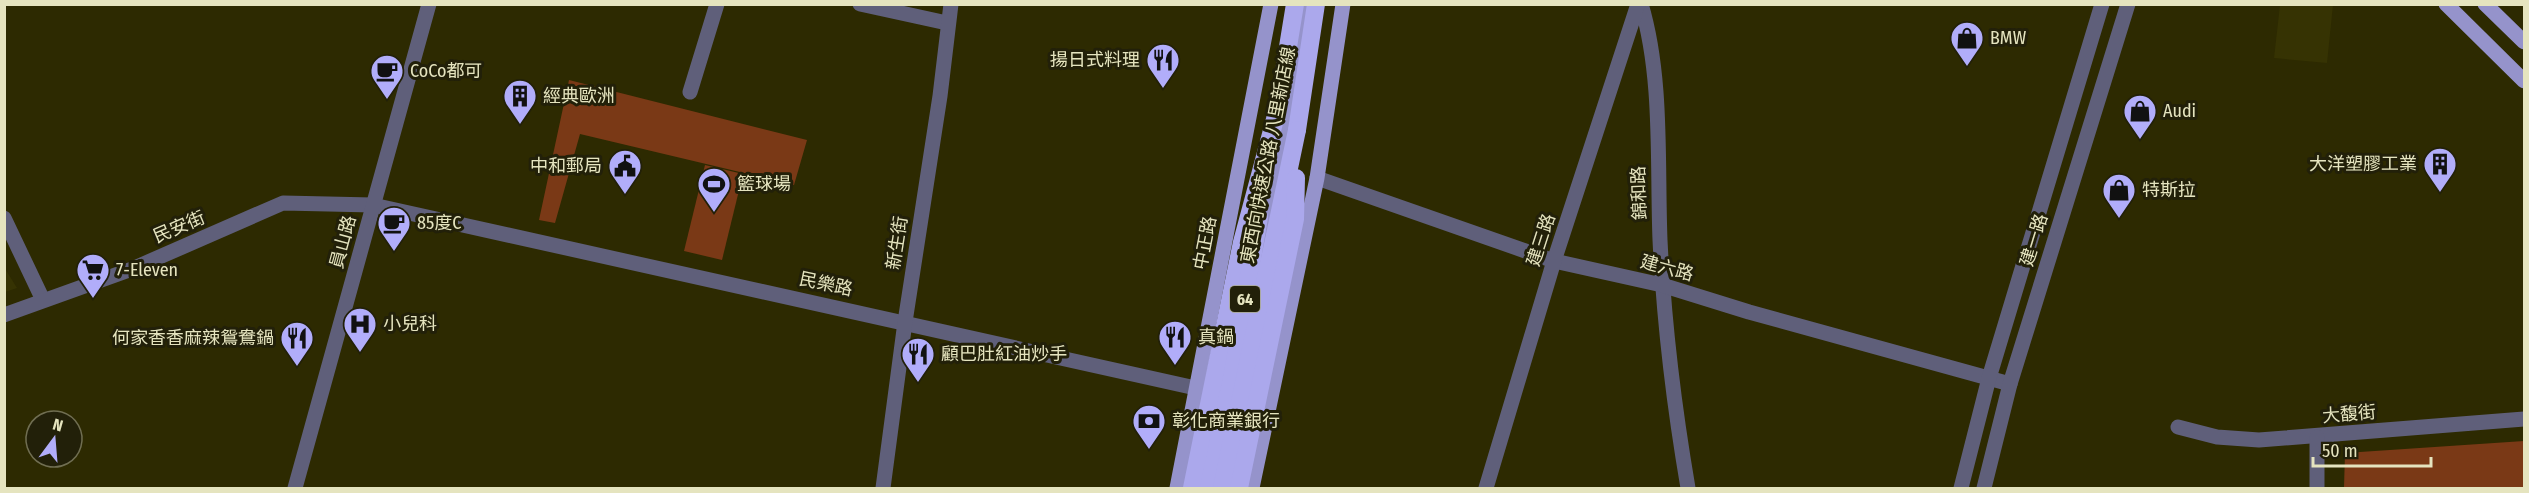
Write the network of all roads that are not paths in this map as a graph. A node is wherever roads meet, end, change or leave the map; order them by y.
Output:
1 (429, 4) edge
2 (717, 4) edge
3 (860, 4) edge
4 (951, 4) edge
5 (1271, 4) edge
6 (1295, 4) edge
7 (1307, 4) edge
8 (1316, 4) edge
9 (1343, 4) edge
10 (1639, 4) edge
11 (2102, 4) edge
12 (2128, 4) edge
13 (2446, 4) edge
14 (2485, 4) edge
15 (947, 23) junction
16 (2524, 42) edge
17 (2524, 81) edge
18 (690, 92) dead end
19 (1278, 108) junction
20 (1297, 130) junction
21 (1317, 178) junction
22 (373, 205) junction
23 (4, 218) edge
24 (1554, 261) junction
25 (1662, 285) junction
26 (44, 300) junction
27 (4, 315) edge
28 (905, 322) junction
29 (1989, 378) junction
30 (2010, 384) junction
31 (1197, 388) junction
32 (1235, 398) junction
33 (1270, 406) junction
34 (2524, 419) edge
35 (2178, 427) dead end
36 (2316, 437) junction
37 (295, 489) edge
38 (883, 489) edge
39 (1177, 489) edge
40 (1191, 489) edge
41 (1209, 489) edge
42 (1217, 489) edge
43 (1222, 489) edge
44 (1239, 489) edge
45 (1252, 489) edge
46 (1486, 489) edge
47 (1688, 489) edge
48 (1961, 489) edge
49 (1984, 489) edge
50 (2317, 489) edge

1 - 22 street, 員山路
2 - 18 street
3 - 15 street
4 - 15 street, 新生街
5 - 31 main road, 中正路
6 - 19 highway, 東西向快速公路 八里新店線 / 64
7 - 32 main road
8 - 20 highway, 東西向快速公路 八里新店線 / 64
9 - 21 main road
10 - 24 street, 建三路
10 - 25 street, 錦和路
11 - 29 street, 建一路
12 - 30 street, 建一路
13 - 17 main road
14 - 16 main road
15 - 28 street, 新生街
19 - 40 highway, bridge
19 - 41 highway, 東西向快速公路 八里新店線 / 64, bridge
20 - 43 highway, 東西向快速公路 八里新店線 / 64, bridge
20 - 44 highway, bridge
21 - 24 street, 建六路
21 - 33 main road
22 - 26 street, 民安街
22 - 28 street, 民樂路
22 - 37 street, 員山路
23 - 26 street
24 - 25 street, 建六路
24 - 46 street, 建三路
25 - 29 street, 建六路
25 - 47 street, 錦和路
26 - 27 street, 民安街
28 - 31 street, 民樂路
28 - 38 street, 新生街
29 - 30 street, 建六路
29 - 48 street, 建一路
30 - 49 street, 建一路
31 - 32 street, 民樂路
31 - 39 main road, 中正路
32 - 33 street, 民樂路
32 - 42 main road
33 - 45 main road
34 - 36 street, 大馥街
35 - 36 street, 大馥街
36 - 50 street

